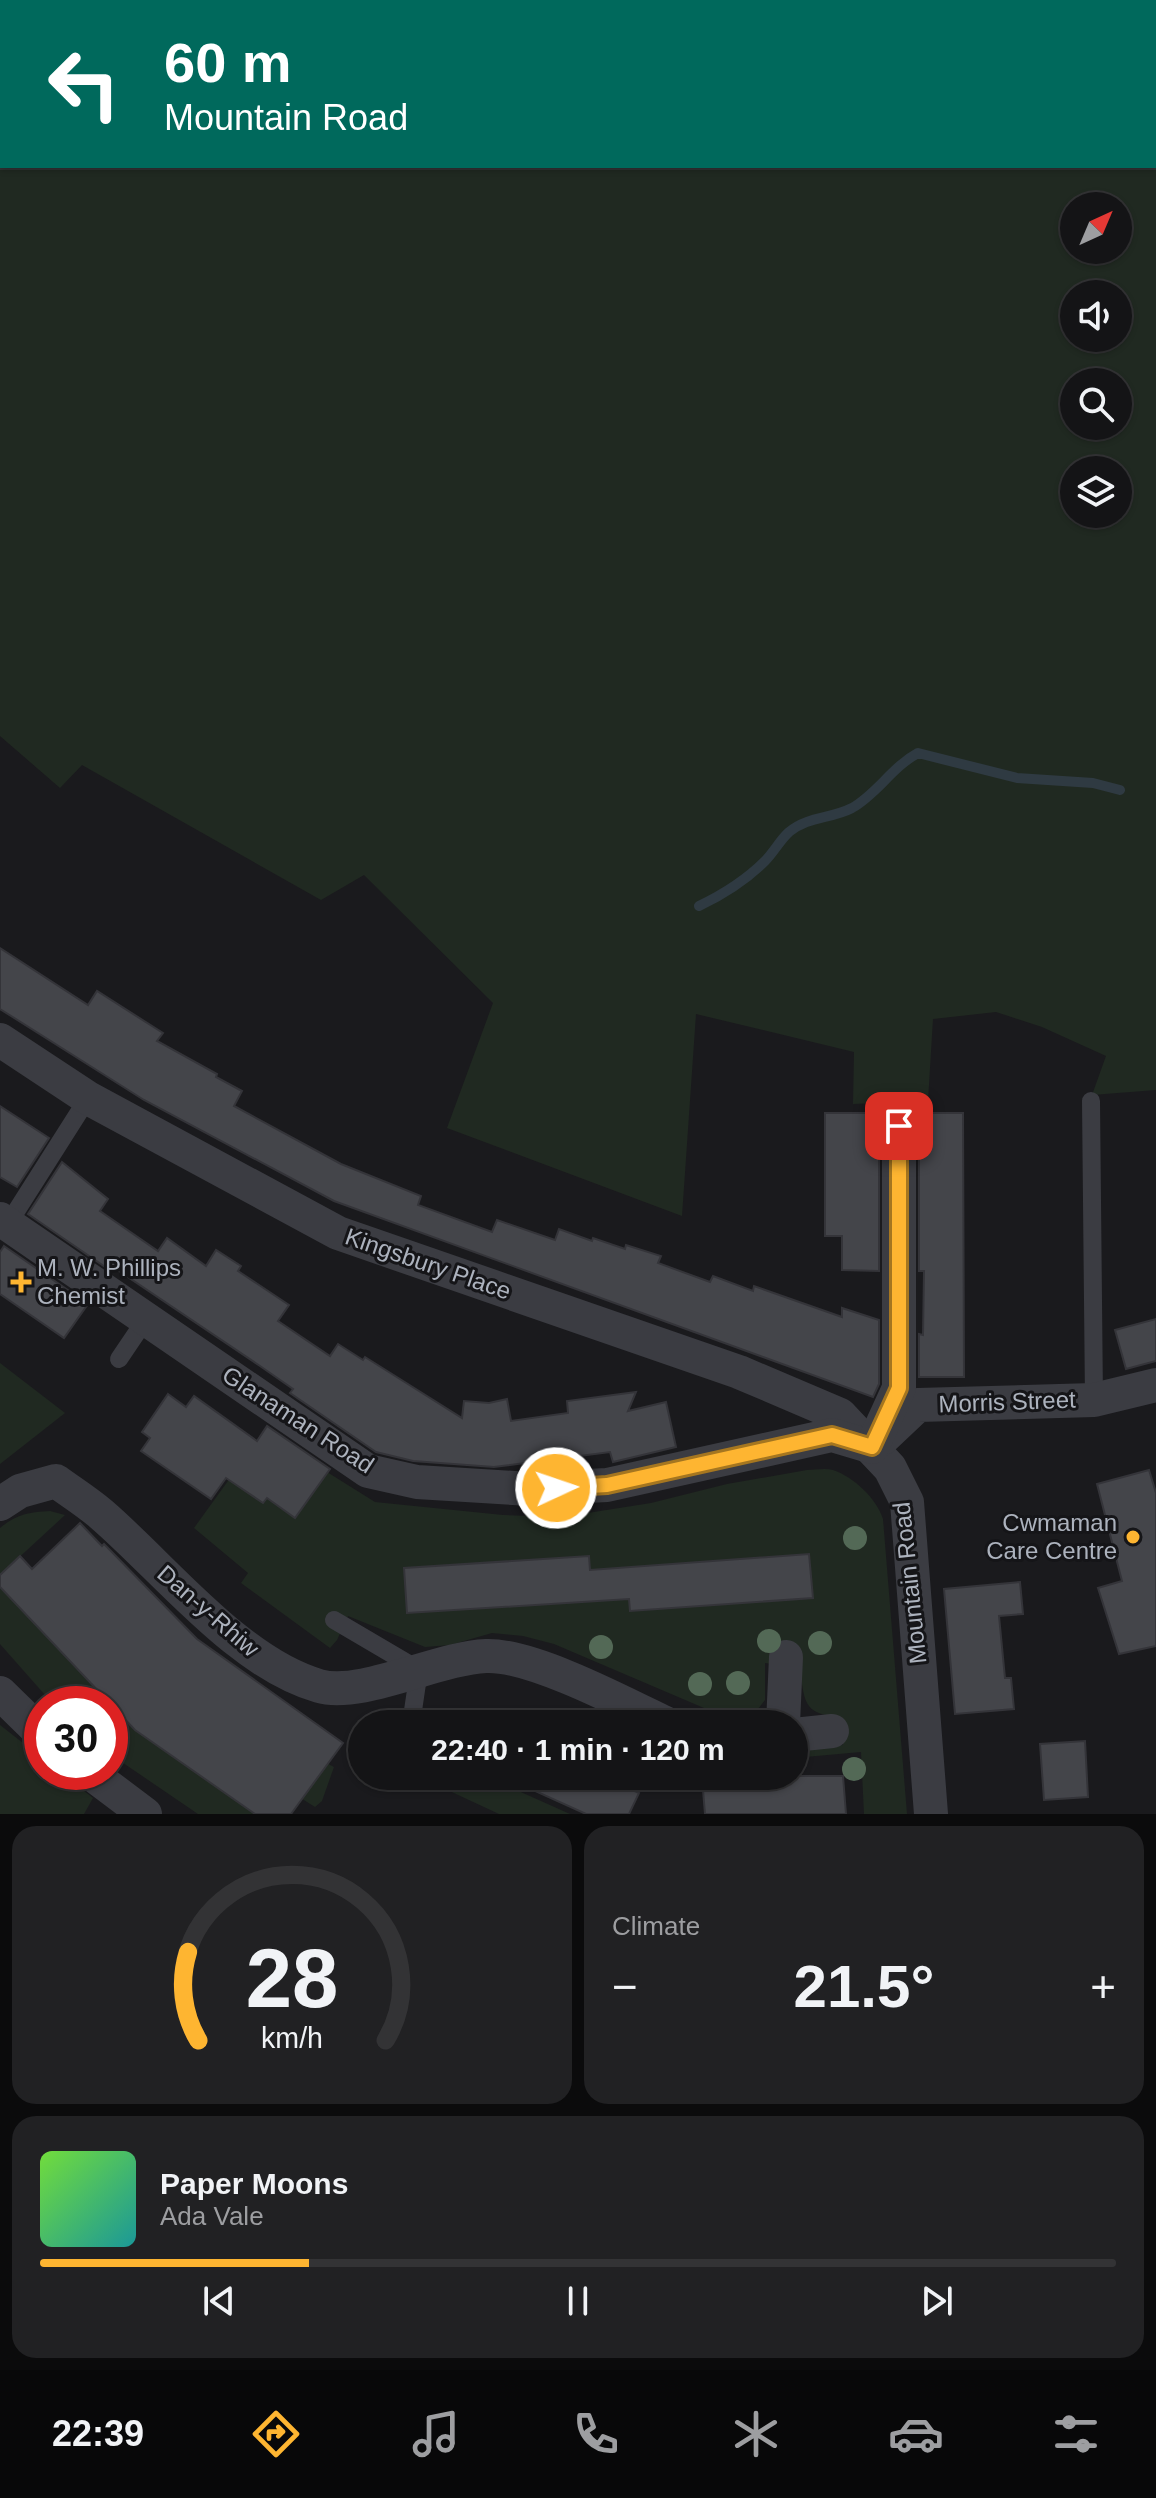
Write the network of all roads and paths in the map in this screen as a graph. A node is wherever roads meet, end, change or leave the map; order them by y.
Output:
1 (0, 1040) edge
2 (88, 1098) junction
3 (1091, 1101) dead end
4 (899, 1126) dead end
5 (4, 1222) edge
6 (146, 1319) junction
7 (119, 1359) dead end
8 (1156, 1385) edge
9 (1094, 1400) junction
10 (872, 1447) junction
11 (0, 1504) edge
12 (334, 1620) dead end
13 (786, 1657) dead end
14 (419, 1670) junction
15 (0, 1693) edge
16 (413, 1710) edge
17 (635, 1710) edge
18 (784, 1710) edge
19 (24, 1716) edge
20 (832, 1731) dead end
21 (808, 1734) edge
22 (113, 1790) edge
23 (145, 1814) edge
24 (931, 1814) edge

1 - 2 street, Kingsbury Place
2 - 5 lane
2 - 10 street, Kingsbury Place
3 - 9 lane
4 - 10 street
5 - 6 street, Glanaman Road
6 - 7 lane
6 - 10 street, Glanaman Road
8 - 9 street, Morris Street
9 - 10 street, Morris Street
10 - 24 street, Mountain Road
11 - 14 street, Dan-y-Rhiw
12 - 14 lane
13 - 18 street
14 - 16 lane
14 - 17 street, Dan-y-Rhiw
15 - 19 street
20 - 21 street
22 - 23 street

